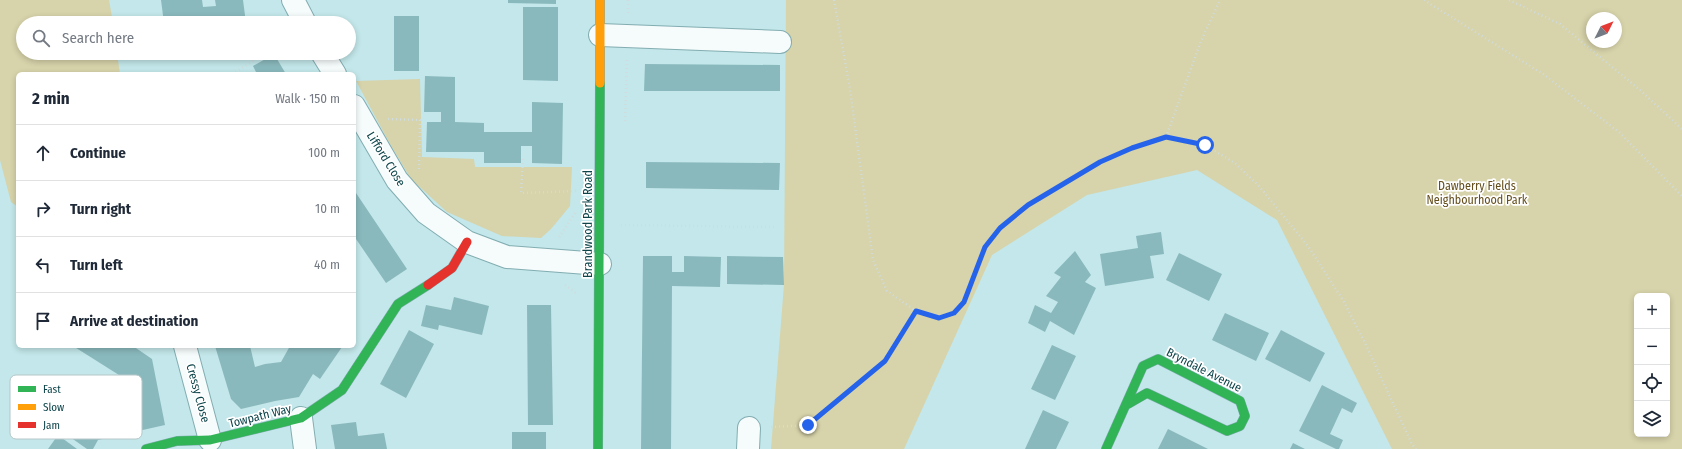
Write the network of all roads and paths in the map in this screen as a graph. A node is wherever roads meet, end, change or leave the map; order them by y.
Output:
1 (293, 0) edge
2 (600, 0) edge
3 (834, 0) edge
4 (1220, 0) edge
5 (1424, 0) edge
6 (1509, 0) edge
7 (301, 16) edge
8 (600, 35) junction
9 (780, 42) dead end
10 (255, 60) edge
11 (326, 60) edge
12 (235, 72) edge
13 (334, 72) edge
14 (358, 113) edge
15 (1682, 129) edge
16 (1166, 137) junction
17 (523, 159) dead end
18 (577, 184) dead end
19 (577, 191) junction
20 (1682, 196) edge
21 (577, 198) dead end
22 (418, 205) junction
23 (577, 210) dead end
24 (621, 225) dead end
25 (777, 227) dead end
26 (467, 242) junction
27 (554, 262) junction
28 (600, 264) junction
29 (576, 300) dead end
30 (916, 311) junction
31 (186, 348) edge
32 (1128, 404) junction
33 (301, 418) junction
34 (749, 439) edge
35 (210, 440) junction
36 (146, 449) edge
37 (305, 449) edge
38 (598, 449) edge
39 (1106, 449) edge
40 (1416, 449) edge

1 - 7 street
2 - 8 street, Brandwood Park Road
3 - 30 path
4 - 16 path
5 - 20 path
6 - 15 path
8 - 9 street
8 - 28 street, Brandwood Park Road
10 - 12 path
11 - 13 street
14 - 22 street, Lifford Close
14 - 22 path
16 - 30 path
16 - 40 path
17 - 19 path
18 - 19 path
19 - 21 path
22 - 26 street, Lifford Close
23 - 27 path
24 - 25 path
26 - 27 street, Lifford Close
26 - 33 street, Towpath Way
27 - 28 street, Lifford Close
27 - 29 path
28 - 38 street, Brandwood Park Road
30 - 34 path
31 - 35 street, Cressy Close
32 - 32 street, Bryndale Avenue
32 - 39 street, Bryndale Avenue
33 - 35 street, Towpath Way
33 - 37 street
35 - 36 street, Towpath Way

